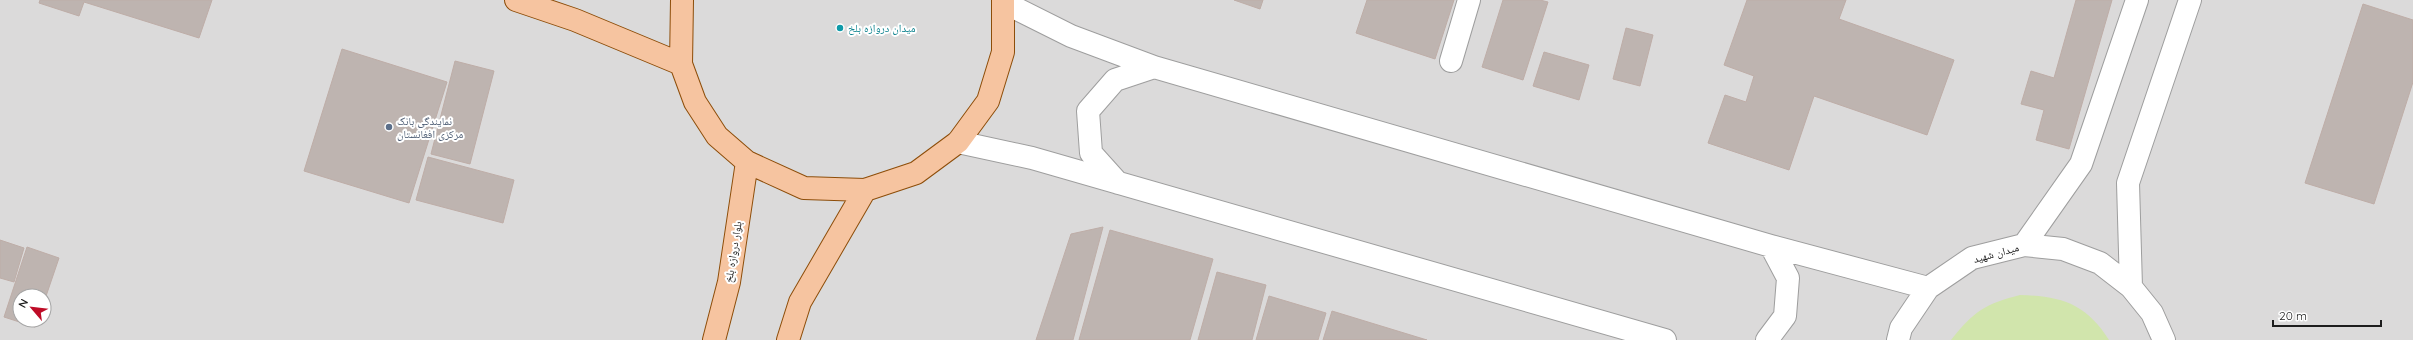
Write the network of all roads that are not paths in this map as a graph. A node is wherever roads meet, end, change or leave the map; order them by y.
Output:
1 (516, 0) edge
2 (682, 0) edge
3 (1469, 0) edge
4 (2137, 0) edge
5 (2190, 0) edge
6 (1003, 1) edge
7 (1451, 61) dead end
8 (681, 64) junction
9 (1154, 67) junction
10 (958, 142) junction
11 (747, 162) junction
12 (1119, 184) junction
13 (866, 190) junction
14 (2024, 245) junction
15 (1771, 246) junction
16 (2131, 287) junction
17 (1928, 288) junction
18 (714, 340) edge
19 (788, 340) edge
20 (1665, 340) edge
21 (1767, 340) edge
22 (1898, 340) edge
23 (2164, 340) edge

1 - 8 main road
2 - 8 main road
3 - 7 street
4 - 14 street
5 - 16 street
6 - 9 street
6 - 10 main road
8 - 11 main road
9 - 12 street
9 - 15 street
10 - 12 street
10 - 13 main road
11 - 13 main road
11 - 18 main road, بلوار دروازه بلخ
12 - 20 street
13 - 19 main road
14 - 16 street, میدان شهید
14 - 17 street, میدان شهید
15 - 17 street
15 - 21 street
16 - 23 street, میدان شهید
17 - 22 street, میدان شهید

